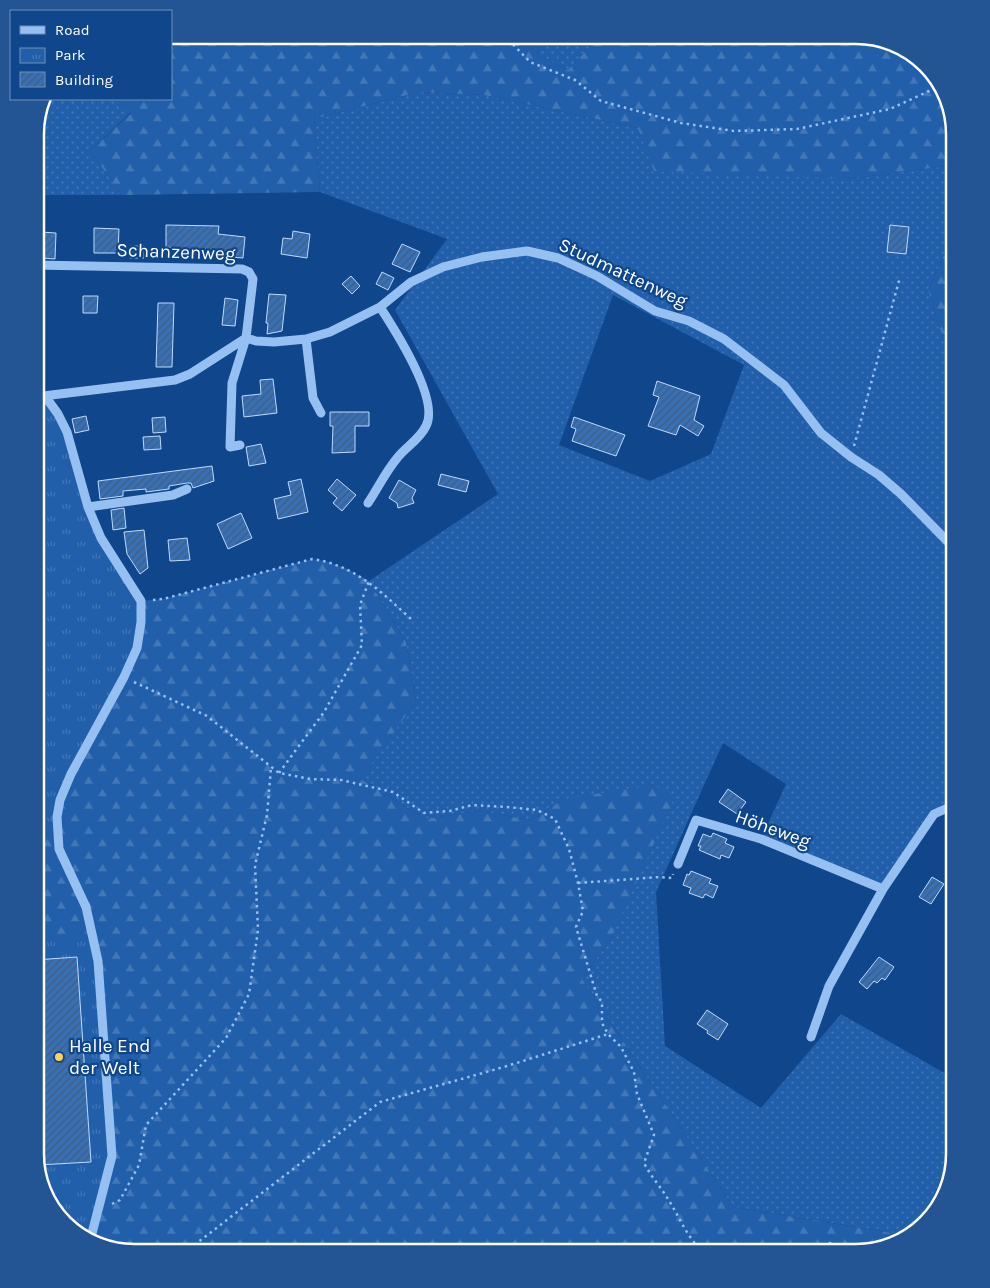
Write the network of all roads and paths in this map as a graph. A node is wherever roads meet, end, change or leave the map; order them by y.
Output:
1 (513, 44) edge
2 (934, 89) edge
3 (44, 265) edge
4 (900, 277) dead end
5 (380, 307) junction
6 (246, 338) junction
7 (306, 339) junction
8 (44, 396) edge
9 (44, 400) edge
10 (321, 413) dead end
11 (240, 445) dead end
12 (851, 457) junction
13 (187, 489) dead end
14 (368, 503) dead end
15 (88, 507) junction
16 (946, 540) edge
17 (369, 581) junction
18 (141, 601) junction
19 (411, 619) dead end
20 (124, 677) junction
21 (271, 768) junction
22 (279, 773) junction
23 (946, 809) edge
24 (678, 864) joint
25 (578, 883) junction
26 (882, 889) junction
27 (608, 1034) junction
28 (811, 1037) dead end
29 (98, 1211) junction
30 (92, 1234) edge
31 (196, 1244) edge
32 (695, 1244) edge

1 - 2 path
3 - 6 street, Schanzenweg
4 - 12 path
5 - 7 street, Studmattenweg
5 - 12 street, Studmattenweg
5 - 14 street
6 - 7 street, Studmattenweg
6 - 8 street
6 - 11 street
7 - 10 street
9 - 15 street
12 - 16 street, Studmattenweg
13 - 15 street
15 - 18 street
17 - 18 path
17 - 19 path
17 - 22 path
18 - 20 street
20 - 21 path
20 - 29 street
21 - 22 path
21 - 29 path
22 - 25 path
23 - 26 street
24 - 25 path
24 - 26 street, Höheweg
25 - 27 path
26 - 28 street
27 - 31 path
27 - 32 path
29 - 30 street

